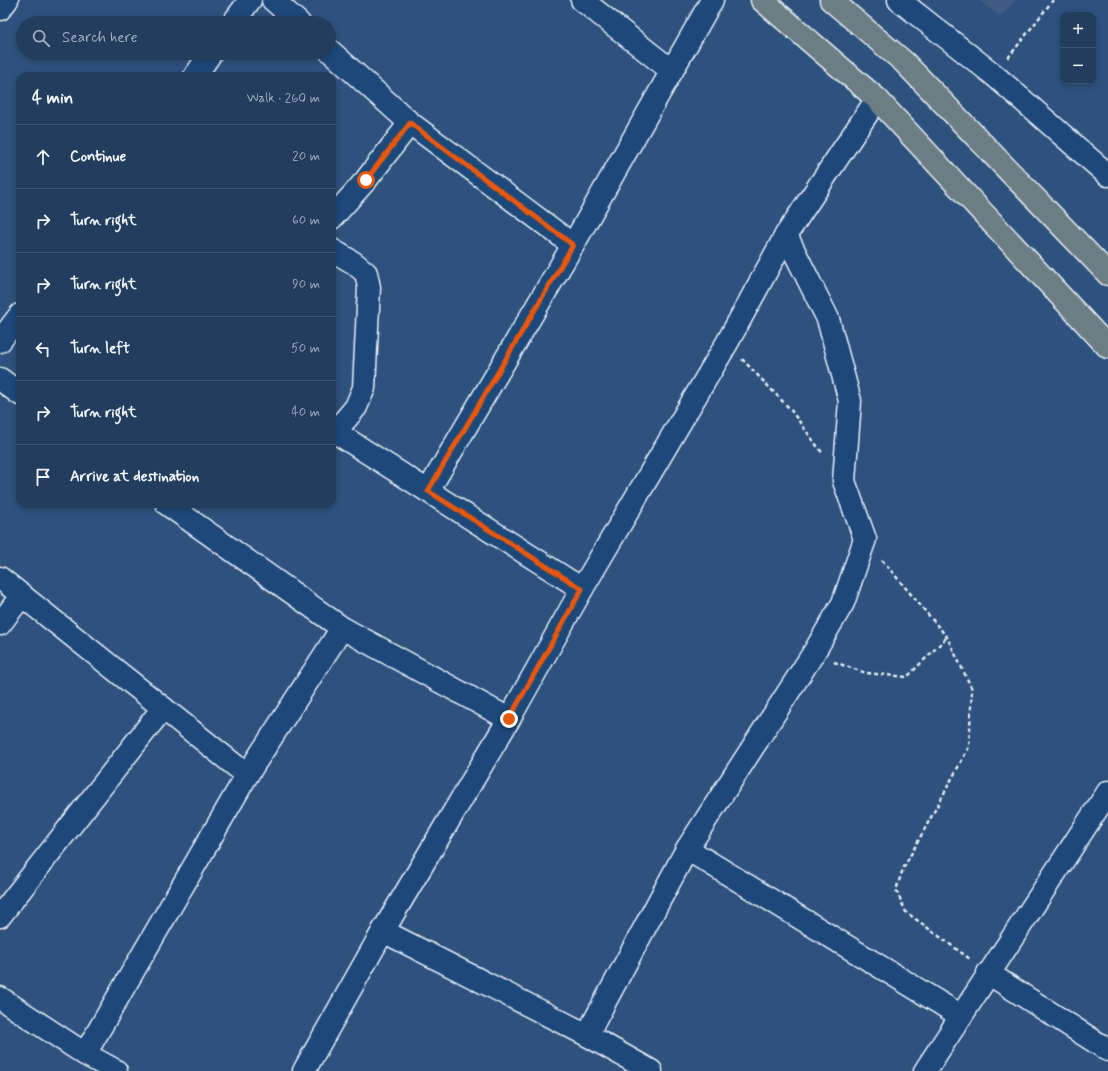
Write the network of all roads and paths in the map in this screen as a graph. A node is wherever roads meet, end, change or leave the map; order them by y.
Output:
1 (7, 0) edge
2 (250, 0) edge
3 (273, 0) edge
4 (582, 0) edge
5 (712, 0) edge
6 (762, 0) edge
7 (831, 0) edge
8 (899, 0) edge
9 (1053, 0) edge
10 (0, 9) edge
11 (238, 16) edge
12 (290, 16) edge
13 (336, 56) edge
14 (207, 60) edge
15 (672, 71) junction
16 (198, 72) edge
17 (994, 75) junction
18 (878, 99) junction
19 (410, 123) junction
20 (1108, 175) edge
21 (336, 214) edge
22 (786, 235) junction
23 (573, 245) junction
24 (336, 252) edge
25 (1108, 274) edge
26 (16, 320) edge
27 (0, 341) edge
28 (726, 343) junction
29 (1108, 347) edge
30 (0, 379) edge
31 (16, 391) edge
32 (336, 429) edge
33 (336, 432) edge
34 (844, 481) junction
35 (428, 491) junction
36 (173, 508) edge
37 (865, 539) junction
38 (0, 578) edge
39 (582, 589) junction
40 (22, 596) junction
41 (0, 624) edge
42 (342, 628) junction
43 (947, 636) junction
44 (813, 654) junction
45 (163, 708) junction
46 (509, 719) junction
47 (247, 775) junction
48 (1108, 792) edge
49 (687, 849) junction
50 (0, 916) edge
51 (383, 930) junction
52 (988, 973) junction
53 (0, 998) edge
54 (961, 1016) junction
55 (588, 1035) junction
56 (1108, 1050) edge
57 (85, 1054) junction
58 (116, 1071) edge
59 (304, 1071) edge
60 (649, 1071) edge
61 (924, 1071) edge

1 - 10 street
2 - 11 street
3 - 12 street
4 - 15 street
5 - 15 street
6 - 18 main road
7 - 25 main road
8 - 17 street
9 - 17 path
13 - 19 street
14 - 16 street
15 - 23 street
17 - 20 street
18 - 22 street
18 - 29 main road
19 - 21 street
19 - 23 street
22 - 28 street
22 - 34 street
23 - 35 street
24 - 32 street
26 - 27 street
28 - 34 path
28 - 39 street
30 - 31 street
33 - 35 street
34 - 37 street
35 - 39 street
36 - 42 street
37 - 43 path
37 - 44 street
38 - 40 street
39 - 46 street
40 - 41 street
40 - 45 street
42 - 46 street
42 - 47 street
43 - 44 path
43 - 52 path
44 - 49 street
45 - 47 street
45 - 50 street
46 - 51 street
47 - 57 street
48 - 52 street
49 - 54 street
49 - 55 street
51 - 55 street
51 - 59 street
52 - 54 street
52 - 56 street
53 - 57 street
54 - 61 street
55 - 60 street
57 - 58 street

